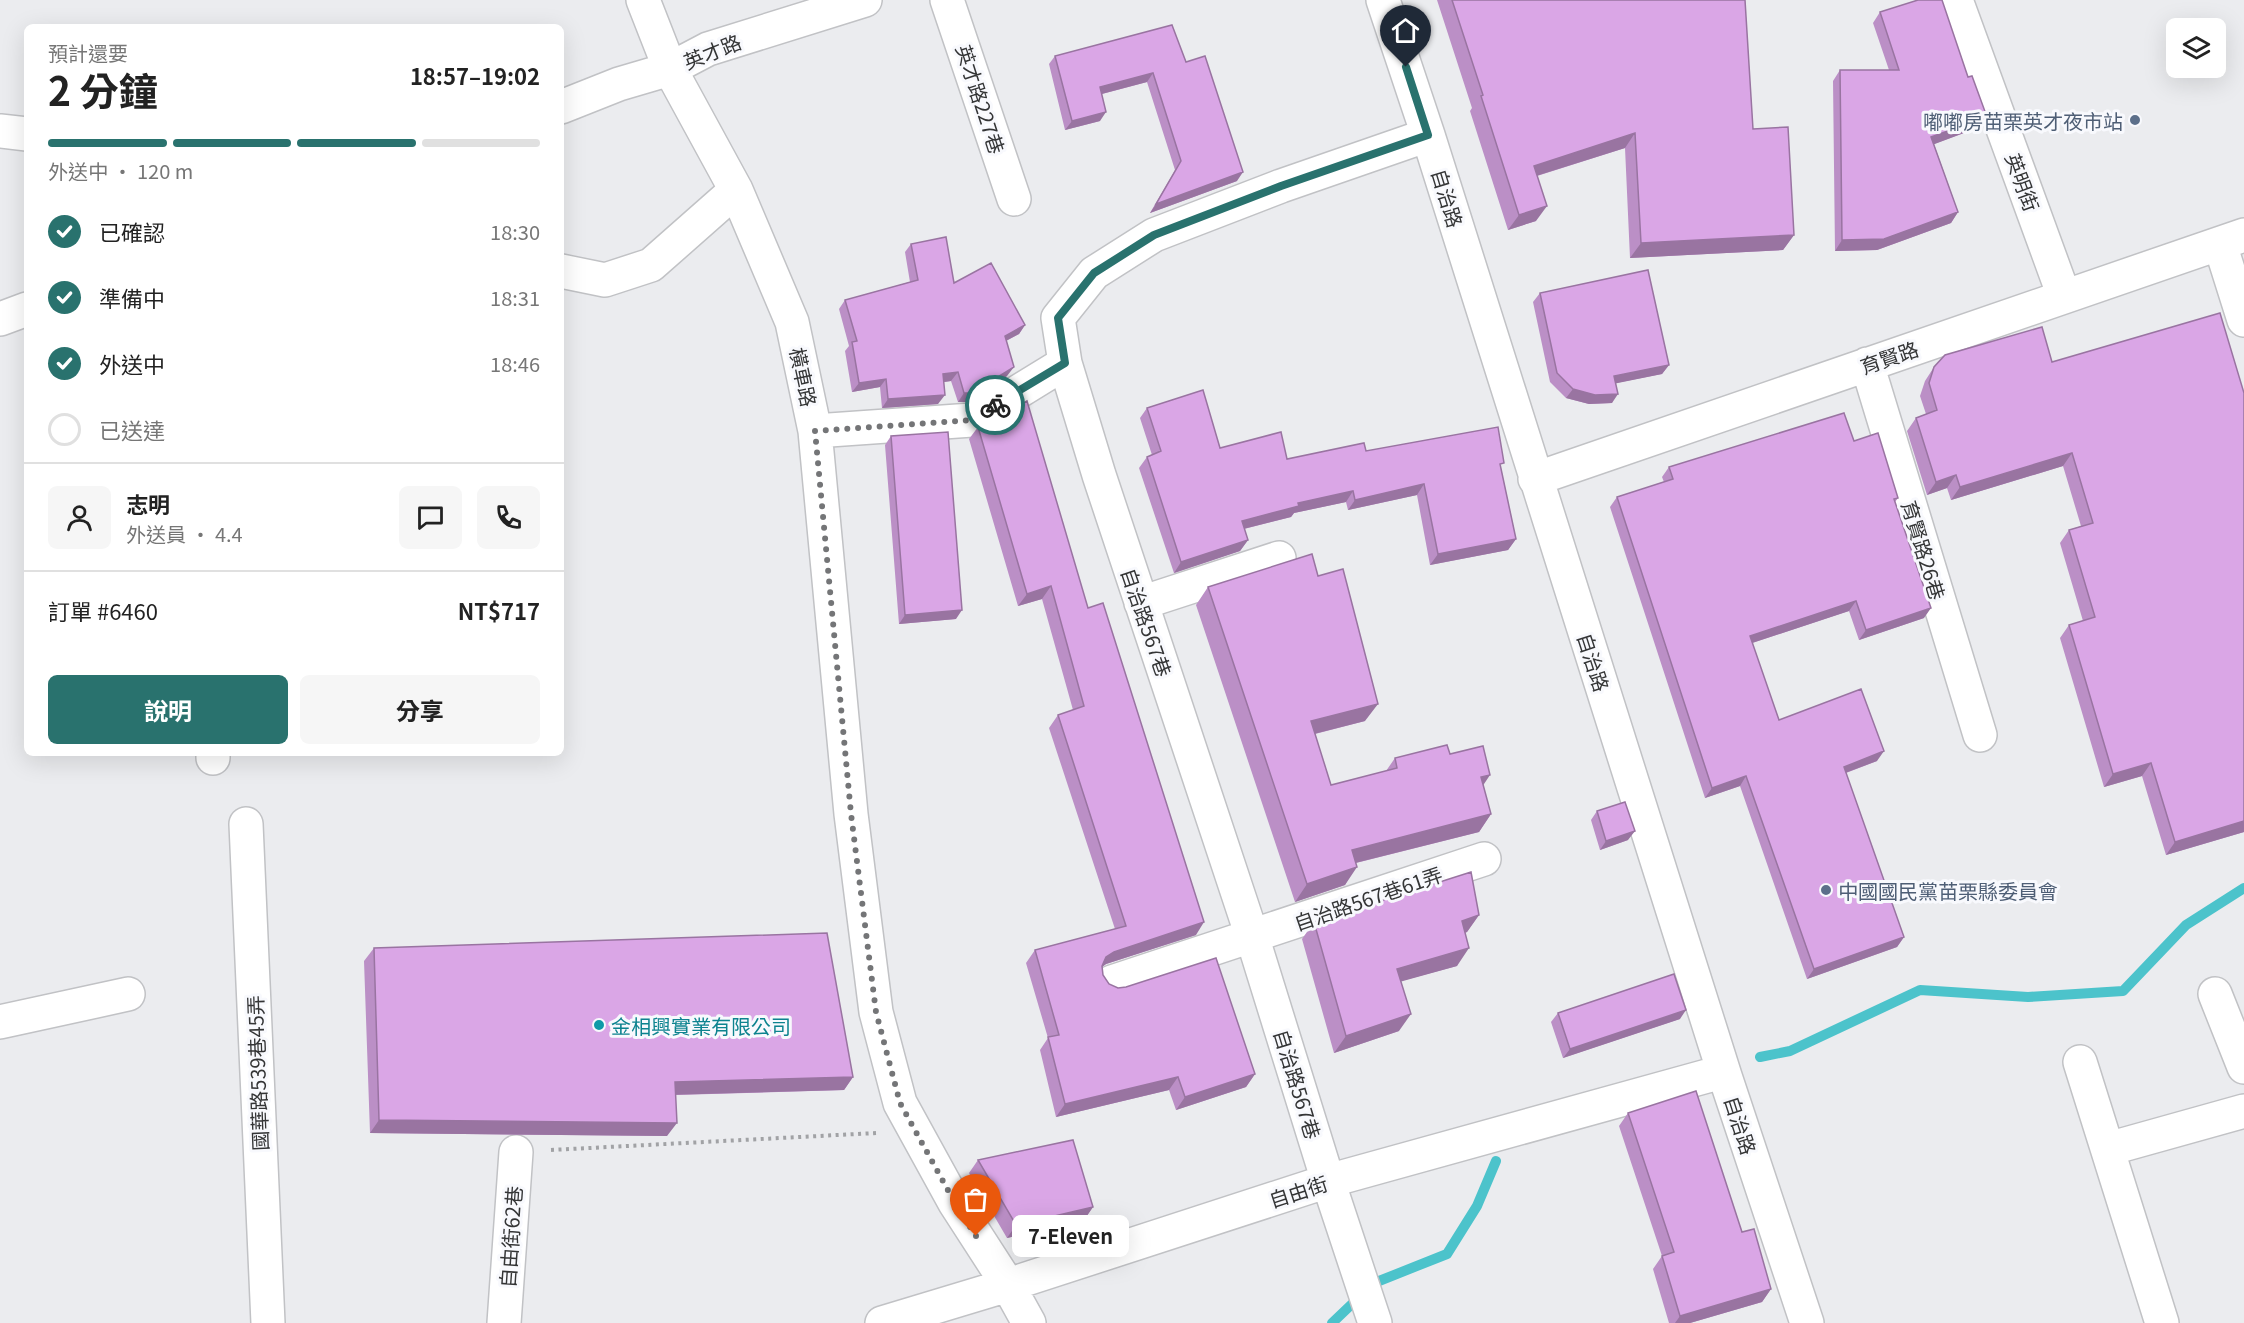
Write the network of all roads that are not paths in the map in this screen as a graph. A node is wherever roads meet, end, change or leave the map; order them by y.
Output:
1 (643, 0) edge
2 (865, 0) edge
3 (947, 0) edge
4 (1383, 0) edge
5 (1956, 0) edge
6 (670, 69) junction
7 (564, 105) edge
8 (0, 131) edge
9 (24, 134) edge
10 (1428, 135) junction
11 (736, 190) junction
12 (1014, 199) dead end
13 (2232, 240) edge
14 (564, 273) edge
15 (2064, 296) junction
16 (24, 310) edge
17 (0, 319) edge
18 (2244, 320) edge
19 (1065, 363) junction
20 (1867, 364) junction
21 (815, 431) junction
22 (1535, 479) junction
23 (1279, 558) dead end
24 (1141, 603) junction
25 (1980, 735) dead end
26 (246, 824) dead end
27 (1484, 859) dead end
28 (1252, 936) junction
29 (1112, 982) dead end
30 (128, 994) dead end
31 (2215, 994) dead end
32 (0, 1022) edge
33 (2080, 1062) dead end
34 (2244, 1067) edge
35 (1721, 1074) junction
36 (2244, 1111) edge
37 (2108, 1149) junction
38 (516, 1152) road end
39 (1328, 1180) junction
40 (1008, 1285) junction
41 (1374, 1321) edge
42 (268, 1323) edge
43 (504, 1323) edge
44 (882, 1323) edge
45 (1029, 1323) edge
46 (1807, 1323) edge
47 (2162, 1323) edge

1 - 6 street, 橫車路
2 - 6 street, 英才路
3 - 12 street, 英才路227巷
4 - 10 street, 自治路
5 - 15 street, 英明街
6 - 7 street, 英才路
6 - 11 street, 橫車路
8 - 9 street
10 - 19 street, 自治路567巷
10 - 22 street, 自治路
11 - 14 street
11 - 21 street, 橫車路
13 - 15 street, 育賢路
13 - 18 street
15 - 20 street, 育賢路
16 - 17 street
19 - 21 street
19 - 24 street, 自治路567巷
20 - 22 street, 育賢路
20 - 25 street, 育賢路26巷
21 - 40 street, 橫車路
22 - 35 street, 自治路
23 - 24 street
24 - 28 street, 自治路567巷
26 - 42 street, 國華路539巷45弄
27 - 28 street, 自治路567巷61弄
28 - 29 street, 自治路567巷61弄
28 - 39 street, 自治路567巷
30 - 32 street
31 - 34 street
33 - 37 street
35 - 39 street, 自由街
35 - 46 street, 自治路
36 - 37 street
37 - 47 street
38 - 43 street, 自由街62巷
39 - 40 street, 自由街
39 - 41 street, 自治路567巷
40 - 44 street, 自由街
40 - 45 street, 橫車路

